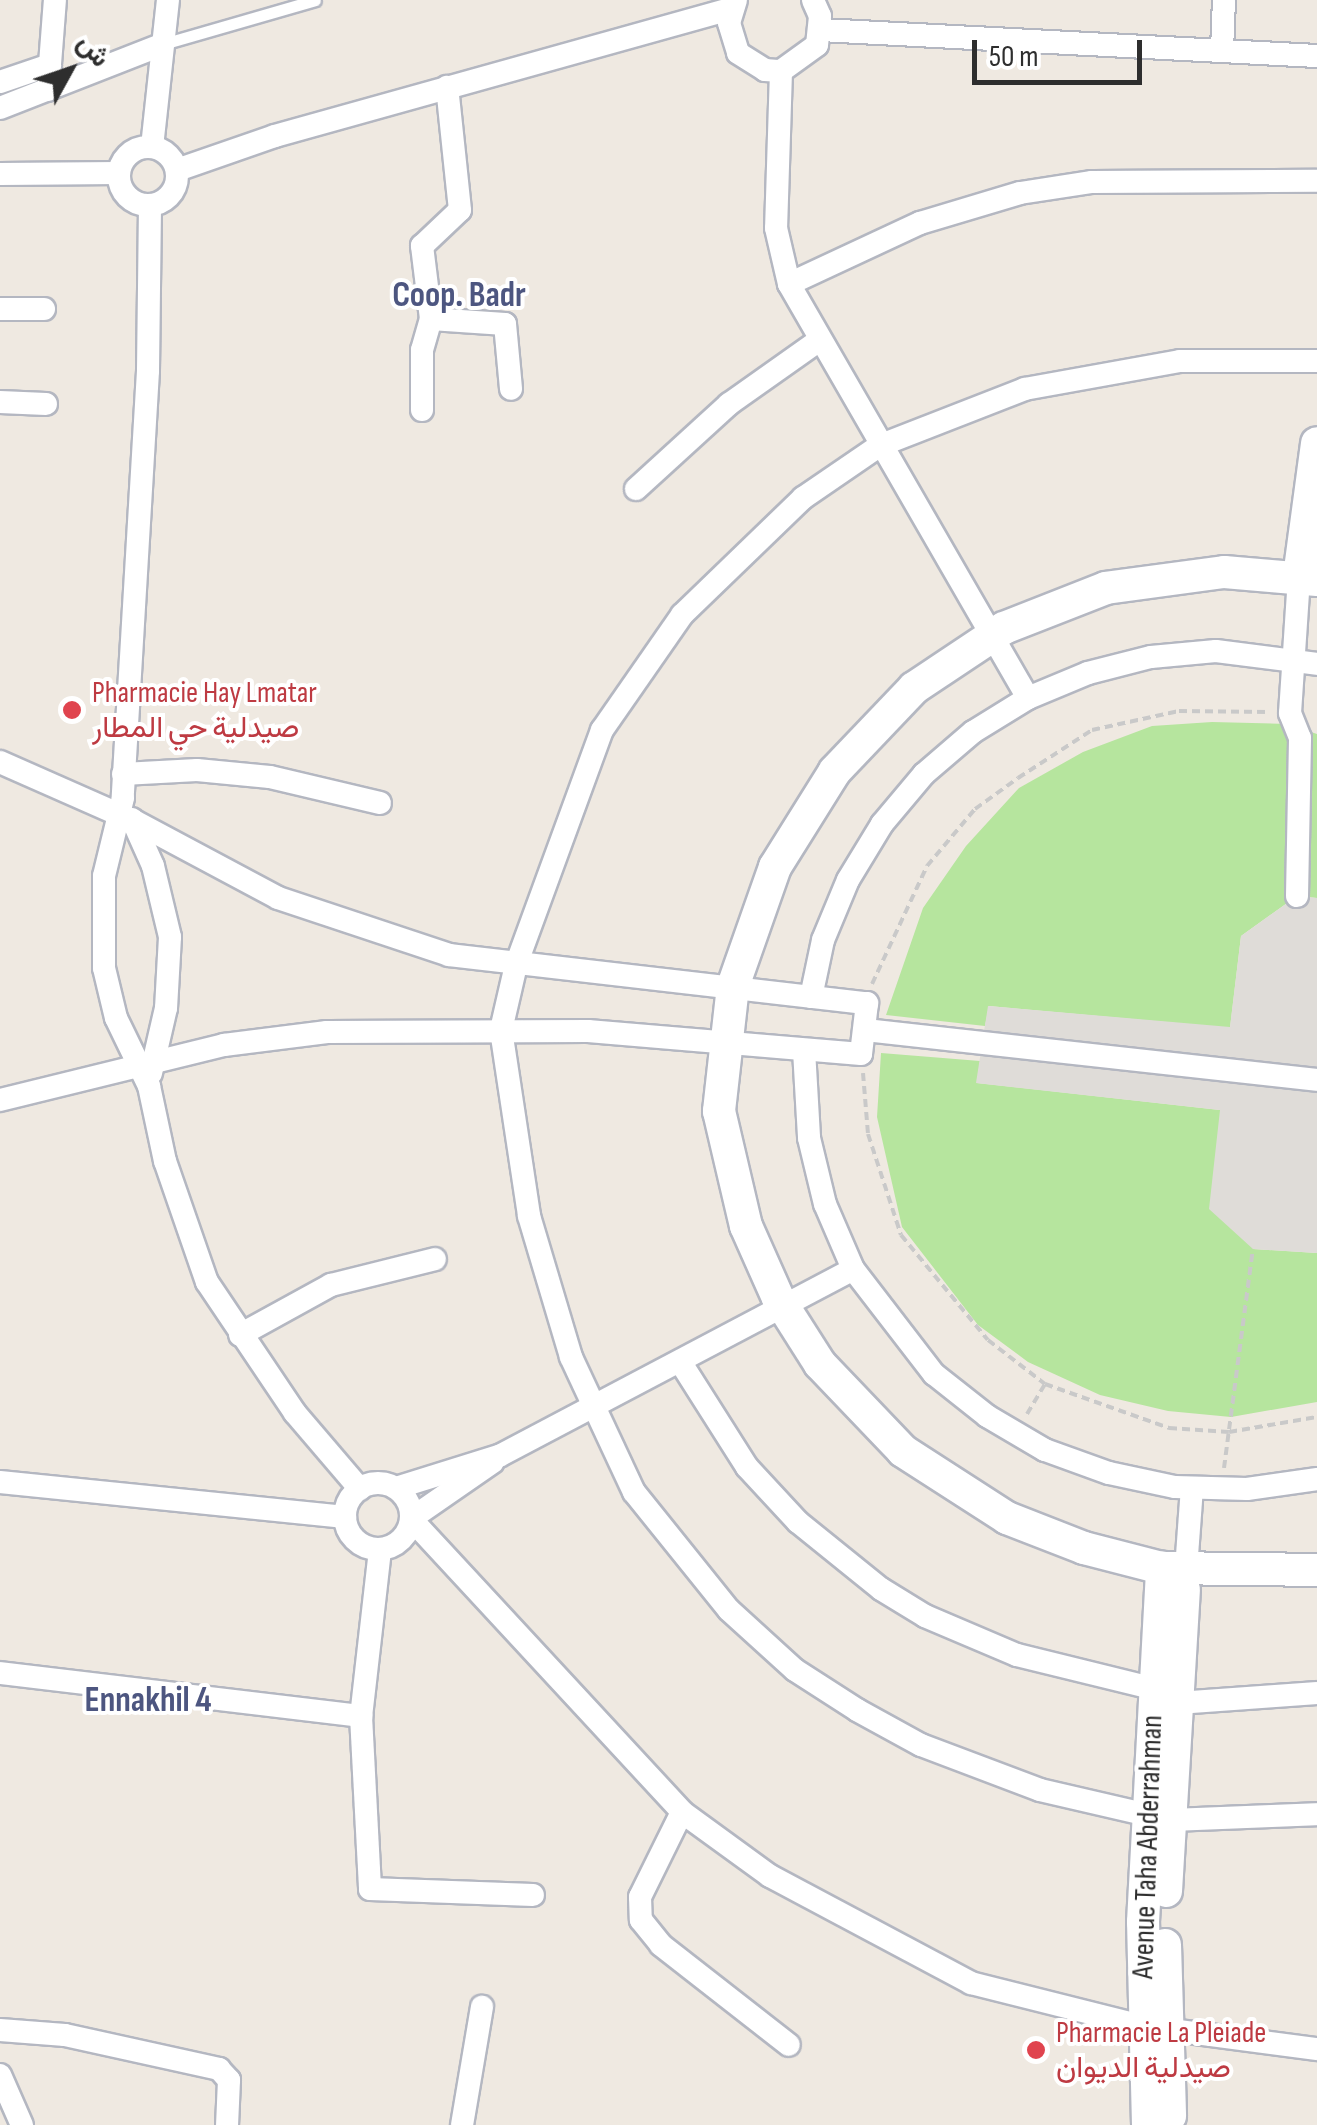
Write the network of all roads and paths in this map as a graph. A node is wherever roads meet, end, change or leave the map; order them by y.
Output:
1 (54, 0) edge
2 (168, 0) edge
3 (316, 0) edge
4 (813, 0) edge
5 (1224, 0) edge
6 (734, 4) edge
7 (821, 30) junction
8 (163, 44) junction
9 (1222, 51) junction
10 (1317, 56) edge
11 (50, 65) junction
12 (781, 71) junction
13 (0, 82) edge
14 (447, 87) junction
15 (48, 90) junction
16 (0, 108) edge
17 (152, 147) junction
18 (177, 170) junction
19 (0, 174) edge
20 (119, 174) junction
21 (1317, 181) edge
22 (150, 206) junction
23 (789, 284) junction
24 (0, 309) edge
25 (44, 309) dead end
26 (431, 320) junction
27 (818, 342) junction
28 (1317, 361) edge
29 (512, 389) dead end
30 (0, 402) edge
31 (46, 404) dead end
32 (422, 410) dead end
33 (1317, 443) edge
34 (879, 446) junction
35 (636, 489) dead end
36 (1308, 579) edge
37 (991, 635) junction
38 (1290, 658) junction
39 (1317, 664) edge
40 (1028, 698) junction
41 (1290, 712) junction
42 (0, 762) edge
43 (123, 774) junction
44 (380, 804) dead end
45 (124, 811) junction
46 (1297, 896) dead end
47 (516, 965) junction
48 (733, 986) junction
49 (811, 997) junction
50 (868, 1003) junction
51 (501, 1030) junction
52 (863, 1042) junction
53 (723, 1045) junction
54 (804, 1050) junction
55 (147, 1071) junction
56 (1317, 1080) edge
57 (0, 1100) edge
58 (1252, 1250) dead end
59 (435, 1259) dead end
60 (853, 1269) junction
61 (784, 1308) junction
62 (240, 1335) junction
63 (681, 1363) junction
64 (1045, 1384) junction
65 (594, 1410) junction
66 (1317, 1417) edge
67 (1229, 1432) junction
68 (1016, 1433) junction
69 (499, 1456) junction
70 (1317, 1479) edge
71 (0, 1482) edge
72 (360, 1488) junction
73 (396, 1488) junction
74 (1192, 1488) junction
75 (1221, 1488) junction
76 (345, 1517) junction
77 (412, 1519) junction
78 (380, 1550) junction
79 (1174, 1569) junction
80 (1317, 1570) edge
81 (0, 1673) edge
82 (1317, 1693) edge
83 (1166, 1696) junction
84 (360, 1716) junction
85 (682, 1812) junction
86 (1317, 1814) edge
87 (1158, 1818) junction
88 (534, 1896) dead end
89 (482, 2007) dead end
90 (1154, 2028) junction
91 (0, 2030) edge
92 (789, 2045) dead end
93 (1317, 2048) edge
94 (0, 2075) edge
95 (22, 2125) edge
96 (227, 2125) edge
97 (462, 2125) edge
98 (1148, 2125) edge
99 (1170, 2125) edge

1 - 11 street
2 - 8 street
3 - 8 lane
4 - 7 street
5 - 9 street
6 - 12 street
6 - 14 street
7 - 9 street
7 - 12 street
8 - 15 street
8 - 17 street
9 - 10 street
11 - 13 street
11 - 15 street
12 - 23 street
14 - 18 street
14 - 26 street
15 - 16 street
17 - 18 street
17 - 20 street
18 - 22 street
19 - 20 street
20 - 22 street
21 - 23 street
22 - 43 street
23 - 27 street
24 - 25 street
26 - 29 street
26 - 32 street
27 - 34 street
27 - 35 street
28 - 34 street
30 - 31 street
33 - 36 street
34 - 37 street
34 - 47 street
36 - 37 street
36 - 38 street
37 - 40 street
37 - 48 street
38 - 39 street
38 - 40 street
38 - 41 street
40 - 49 street
41 - 46 street
41 - 50 path
42 - 45 street
43 - 44 street
43 - 45 street
45 - 47 street
45 - 55 street
45 - 55 street
47 - 48 street
47 - 51 street
48 - 49 street
48 - 53 street
49 - 50 street
50 - 52 street
51 - 53 street
51 - 55 street
51 - 65 street
52 - 54 street
52 - 56 street
52 - 64 path
53 - 54 street
53 - 61 street
54 - 60 street
55 - 57 street
55 - 62 street
58 - 67 path
59 - 62 street
60 - 61 street
60 - 68 street
61 - 63 street
61 - 79 street
62 - 72 street
63 - 65 street
63 - 83 street
64 - 67 path
64 - 68 path
65 - 69 street
65 - 87 street
66 - 67 path
67 - 75 path
68 - 74 street
69 - 73 street
69 - 77 street
70 - 75 street
71 - 76 street
72 - 73 street
72 - 76 street
73 - 77 street
74 - 75 street
74 - 79 street
76 - 78 street
77 - 78 street
77 - 85 street
78 - 84 street
79 - 80 street
79 - 83 street, Avenue Taha Abderrahman
81 - 84 street
82 - 83 street
83 - 87 street, Avenue Taha Abderrahman
84 - 88 street
85 - 90 street
85 - 92 street
86 - 87 street
87 - 90 street, Avenue Taha Abderrahman
89 - 97 street
90 - 93 street
90 - 98 street, Avenue Taha Abderrahman
90 - 99 street, Avenue Taha Abderrahman
91 - 96 street
94 - 95 street

